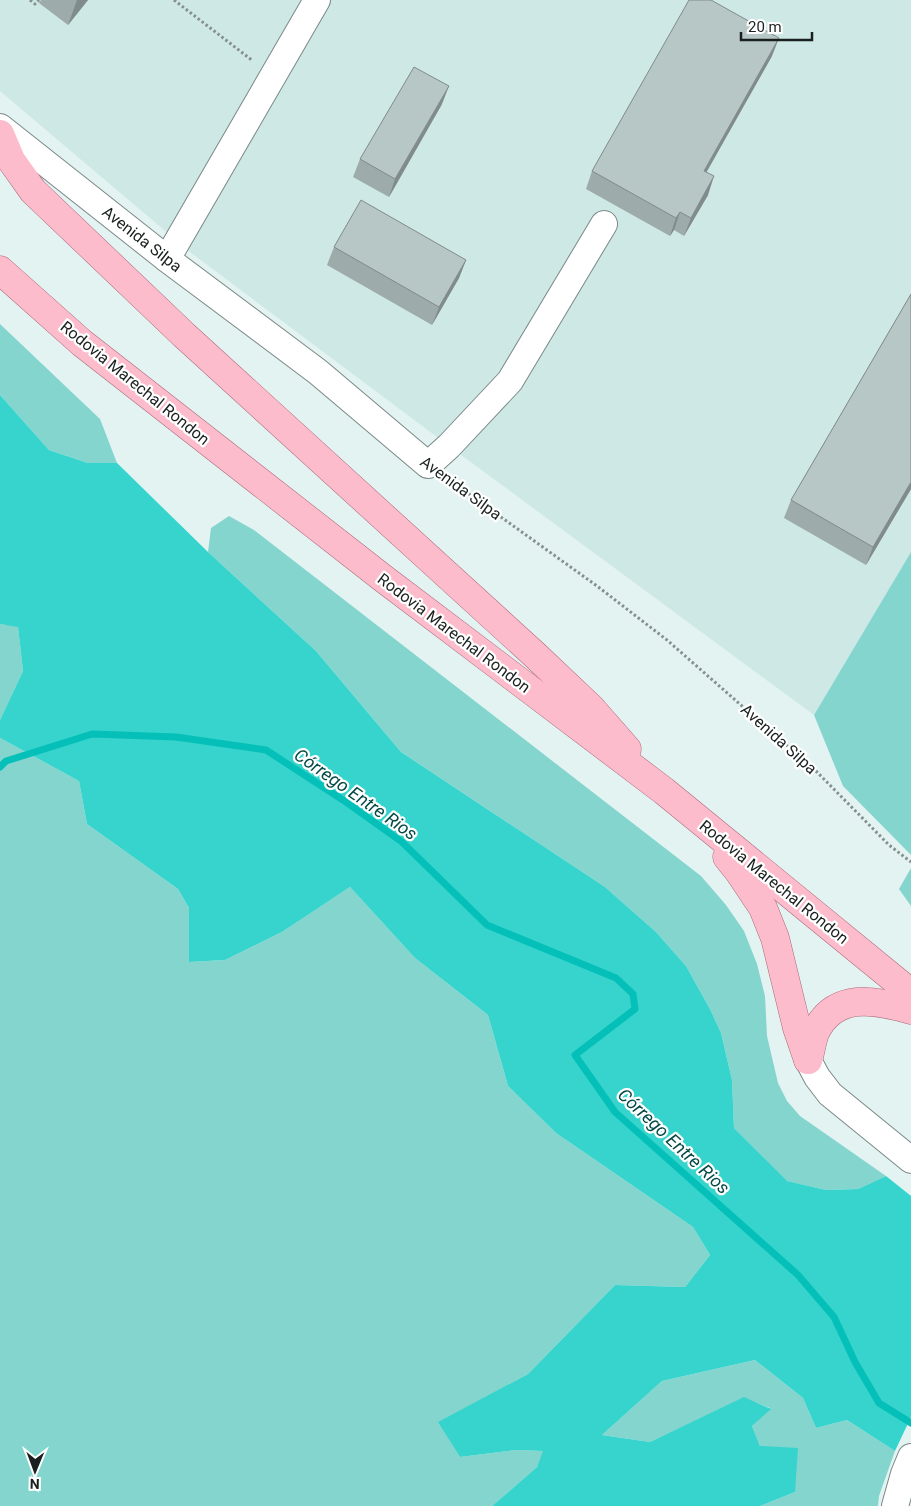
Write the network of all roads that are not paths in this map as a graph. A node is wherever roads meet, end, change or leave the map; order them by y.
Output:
1 (317, 0) edge
2 (0, 127) edge
3 (0, 134) edge
4 (604, 224) dead end
5 (167, 260) junction
6 (0, 270) edge
7 (664, 791) junction
8 (690, 812) junction
9 (911, 994) edge
10 (911, 1010) edge
11 (808, 1060) junction
12 (911, 1160) edge
13 (911, 1457) edge
14 (895, 1506) edge

1 - 5 street
2 - 5 street, Avenida Silpa
3 - 7 main road
4 - 5 street, Avenida Silpa
6 - 7 main road, Rodovia Marechal Rondon
7 - 8 main road, Rodovia Marechal Rondon
8 - 9 main road, Rodovia Marechal Rondon
8 - 11 main road
10 - 11 main road
11 - 12 street
13 - 14 street

